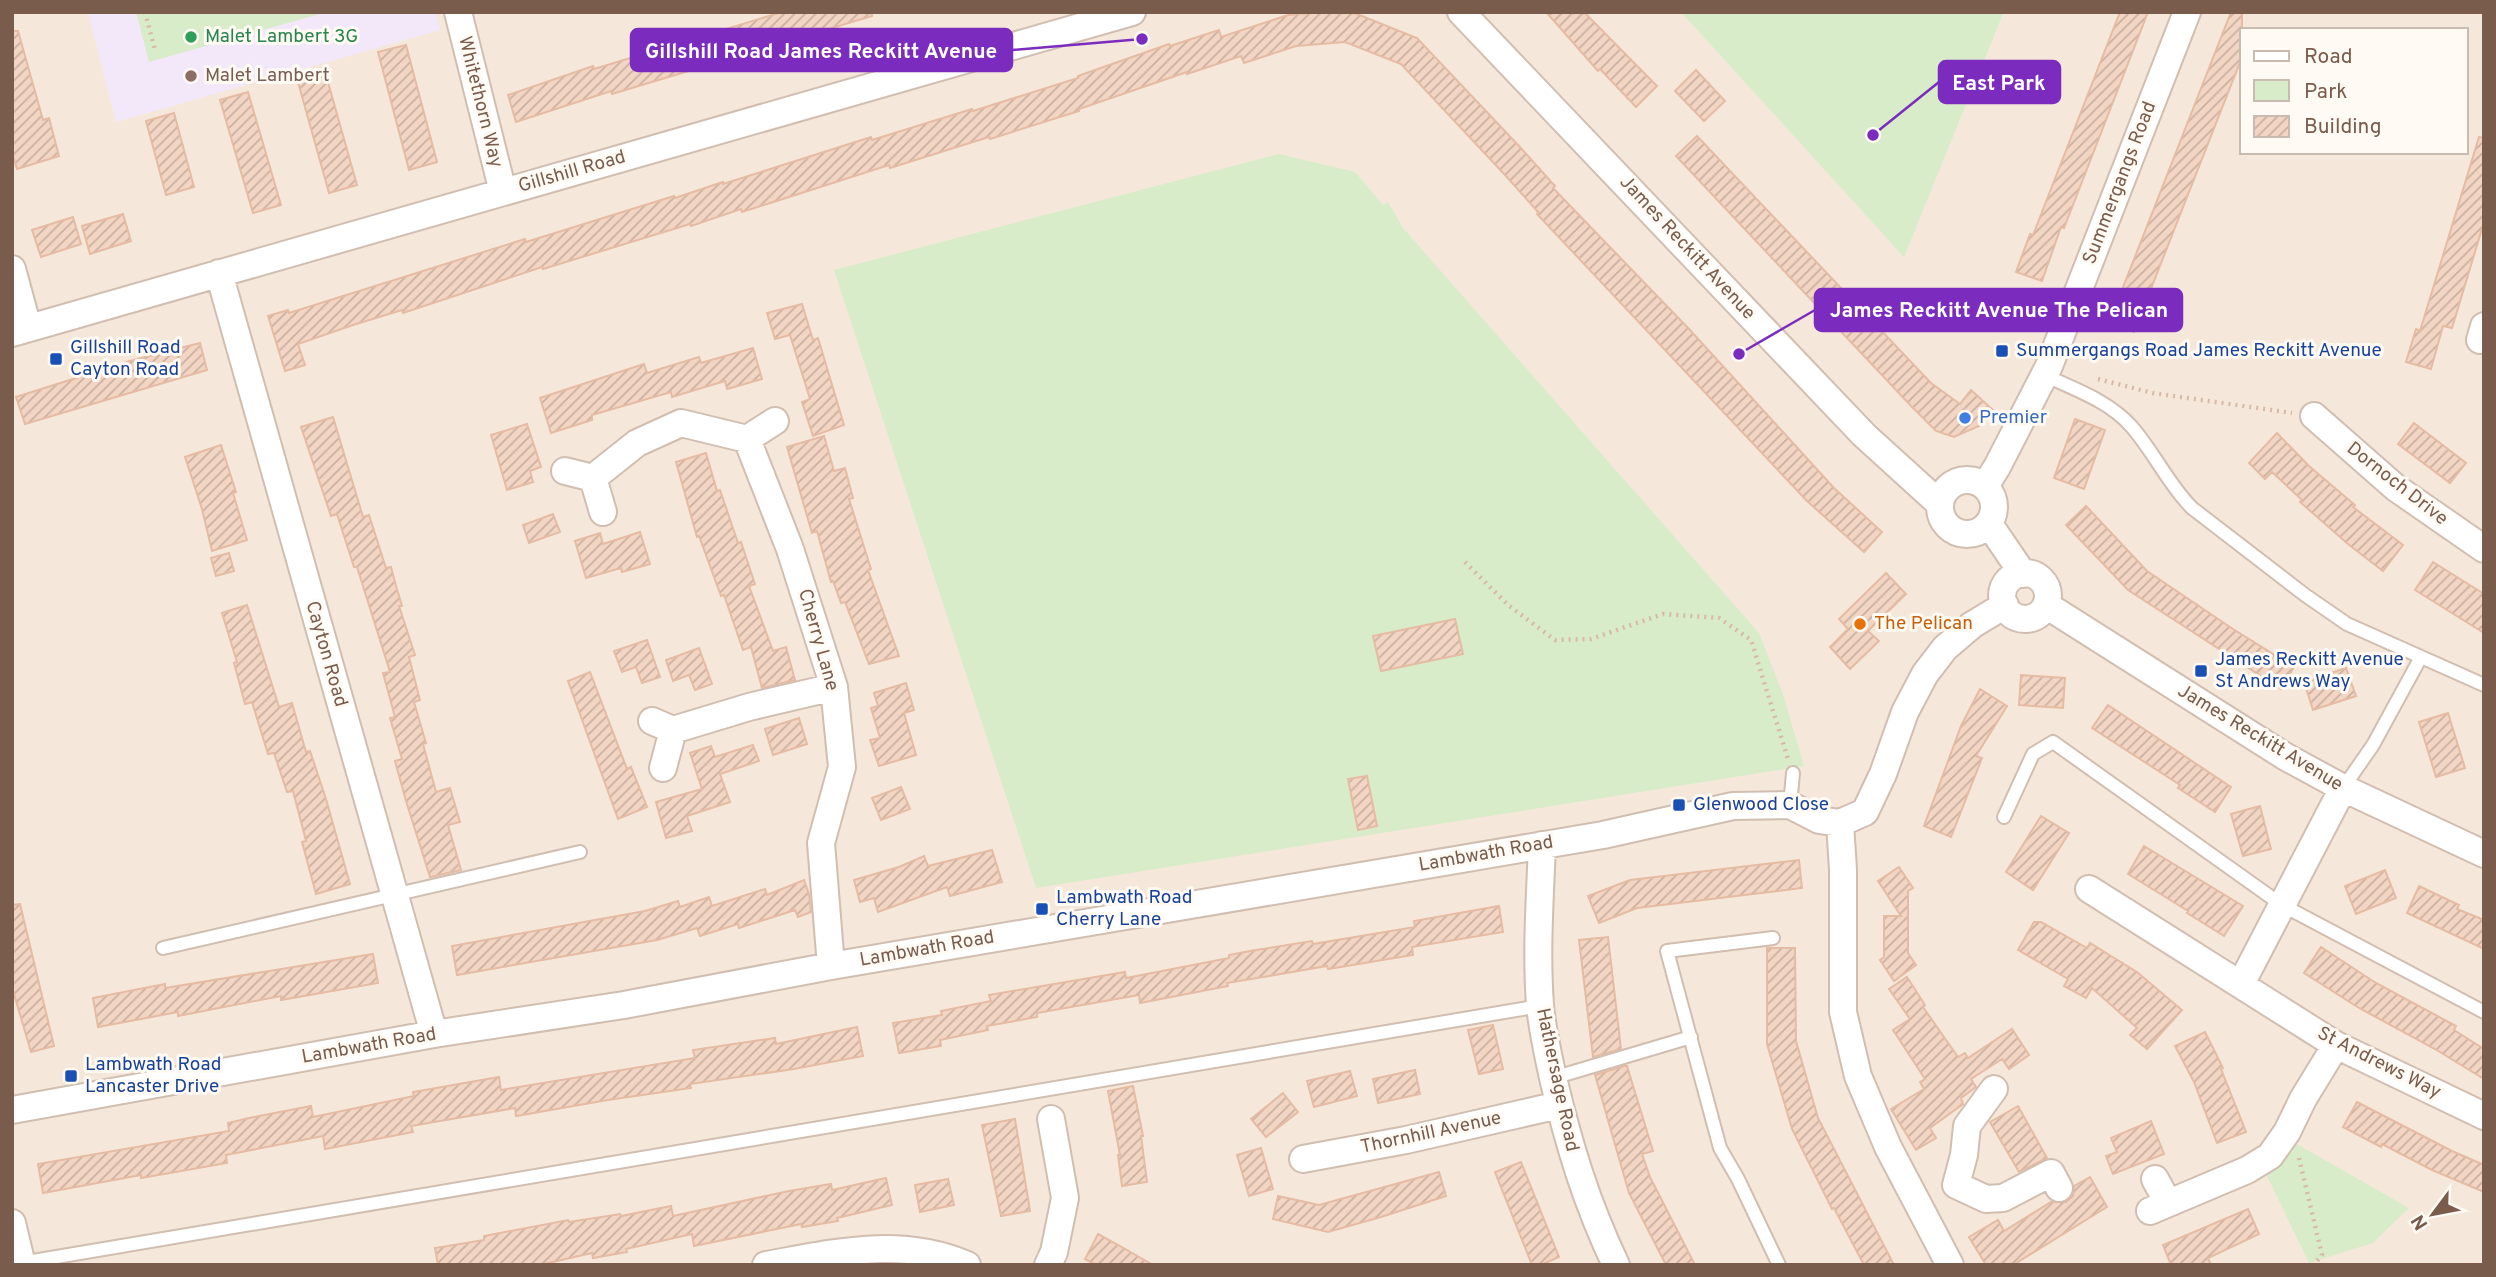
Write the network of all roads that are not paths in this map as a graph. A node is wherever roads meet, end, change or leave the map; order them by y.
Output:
1 (458, 12) edge
2 (1132, 12) edge
3 (1461, 12) edge
4 (2187, 12) edge
5 (503, 192) junction
6 (12, 269) edge
7 (219, 273) junction
8 (20, 330) edge
9 (2044, 374) junction
10 (2314, 416) road end
11 (775, 421) dead end
12 (747, 439) junction
13 (565, 471) dead end
14 (1991, 477) junction
15 (593, 478) junction
16 (1940, 504) junction
17 (603, 512) dead end
18 (1982, 529) junction
19 (2484, 549) edge
20 (2018, 576) junction
21 (2004, 605) junction
22 (2046, 605) junction
23 (2421, 657) junction
24 (2484, 685) edge
25 (835, 687) junction
26 (663, 768) dead end
27 (1793, 773) road end
28 (2343, 788) junction
29 (1790, 804) junction
30 (2004, 817) dead end
31 (1840, 823) junction
32 (1542, 845) junction
33 (580, 852) dead end
34 (2484, 854) edge
35 (2089, 889) dead end
36 (394, 895) junction
37 (2283, 905) junction
38 (1773, 938) dead end
39 (163, 948) dead end
40 (831, 965) junction
41 (2241, 984) junction
42 (1540, 1006) junction
43 (2484, 1012) edge
44 (433, 1034) junction
45 (1691, 1037) junction
46 (2336, 1045) junction
47 (1553, 1077) junction
48 (1994, 1088) dead end
49 (1559, 1105) junction
50 (12, 1110) edge
51 (2484, 1116) edge
52 (1051, 1119) dead end
53 (1303, 1159) dead end
54 (2155, 1179) dead end
55 (1955, 1185) junction
56 (2059, 1188) dead end
57 (1917, 1204) junction
58 (13, 1229) edge
59 (22, 1264) edge
60 (766, 1265) edge
61 (967, 1265) edge
62 (1048, 1265) edge
63 (1616, 1265) edge
64 (1779, 1265) edge
65 (1950, 1265) edge

1 - 5 street, Whitethorn Way
2 - 5 street, Gillshill Road
3 - 16 street, James Reckitt Avenue
4 - 9 street, Summergangs Road
5 - 7 street, Gillshill Road
6 - 8 street
7 - 8 street, Gillshill Road
7 - 36 street, Cayton Road
9 - 14 street, Summergangs Road
9 - 23 lane
10 - 19 street, Dornoch Drive
11 - 12 street
12 - 15 street
12 - 25 street, Cherry Lane
13 - 15 street
14 - 16 street
14 - 18 street
15 - 17 street
16 - 18 street
18 - 20 street
20 - 21 street
20 - 22 street
21 - 22 street
21 - 31 street
22 - 28 street, James Reckitt Avenue
23 - 24 lane
23 - 28 lane
25 - 26 street
25 - 40 street, Cherry Lane
27 - 29 lane
28 - 34 street, James Reckitt Avenue
28 - 37 street
29 - 31 street, Lambwath Road
29 - 32 street, Lambwath Road
30 - 37 lane
31 - 57 street
32 - 40 street, Lambwath Road
32 - 42 street, Hathersage Road
33 - 36 lane
35 - 41 street, St Andrews Way
36 - 39 lane
36 - 44 street, Cayton Road
37 - 41 street
37 - 43 lane
38 - 45 lane
40 - 44 street, Lambwath Road
41 - 46 street, St Andrews Way
42 - 47 street, Hathersage Road
42 - 59 lane
44 - 50 street, Lambwath Road
45 - 47 lane
45 - 64 lane
46 - 51 street, St Andrews Way
46 - 54 street
47 - 49 street, Hathersage Road
48 - 55 street
49 - 53 street, Thornhill Avenue
49 - 63 street, Hathersage Road
52 - 62 street
55 - 56 street
55 - 57 street
57 - 65 street
58 - 59 street
60 - 61 street

